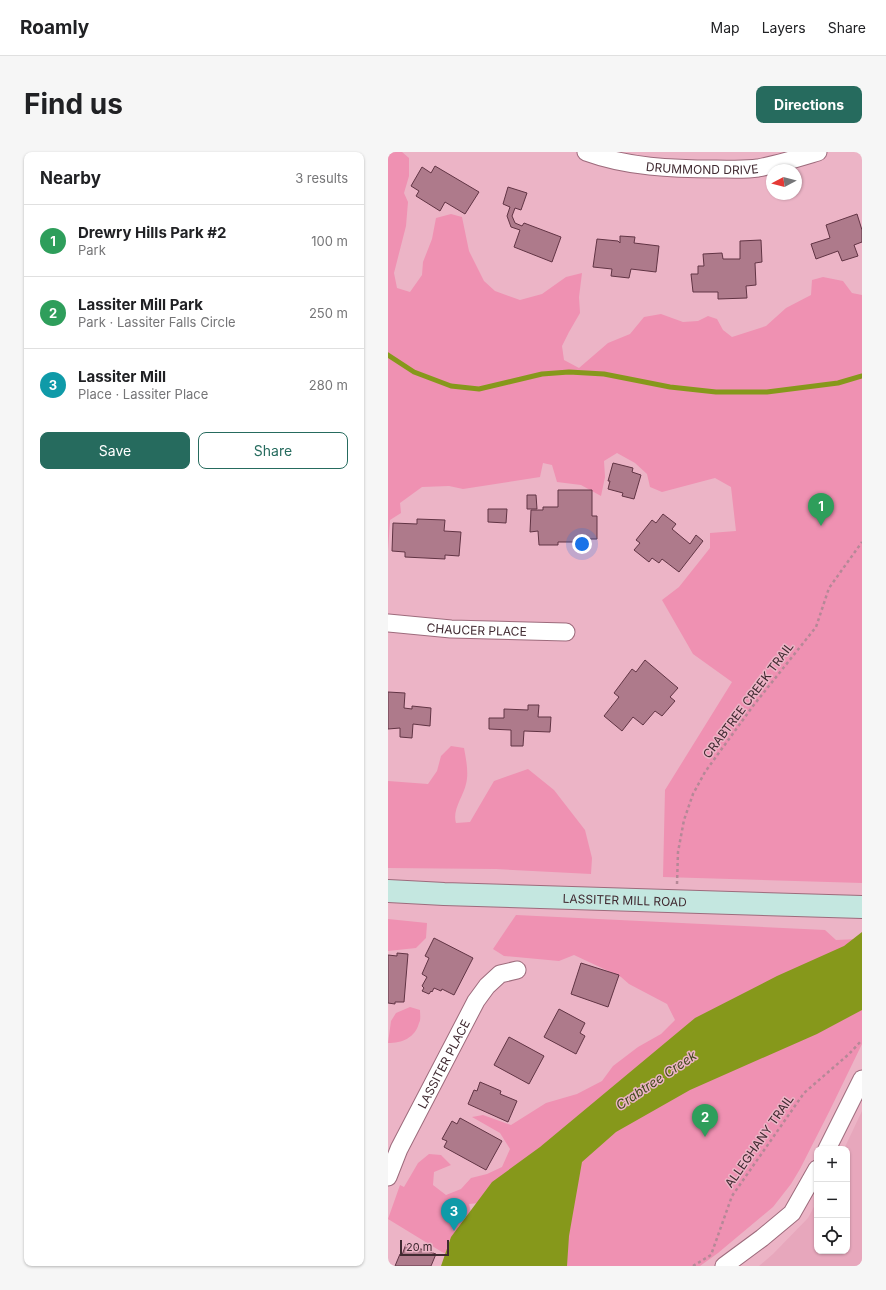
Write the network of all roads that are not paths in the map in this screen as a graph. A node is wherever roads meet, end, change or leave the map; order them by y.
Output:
1 (586, 152) edge
2 (818, 152) edge
3 (388, 623) edge
4 (566, 632) dead end
5 (388, 890) edge
6 (862, 907) edge
7 (517, 970) dead end
8 (862, 1079) edge
9 (828, 1146) edge
10 (814, 1174) edge
11 (388, 1177) edge
12 (724, 1266) edge

1 - 2 street, DRUMMOND DRIVE
3 - 4 street, CHAUCER PLACE
5 - 6 main road, LASSITER MILL ROAD
7 - 11 street, LASSITER PLACE
8 - 9 street
10 - 12 street

